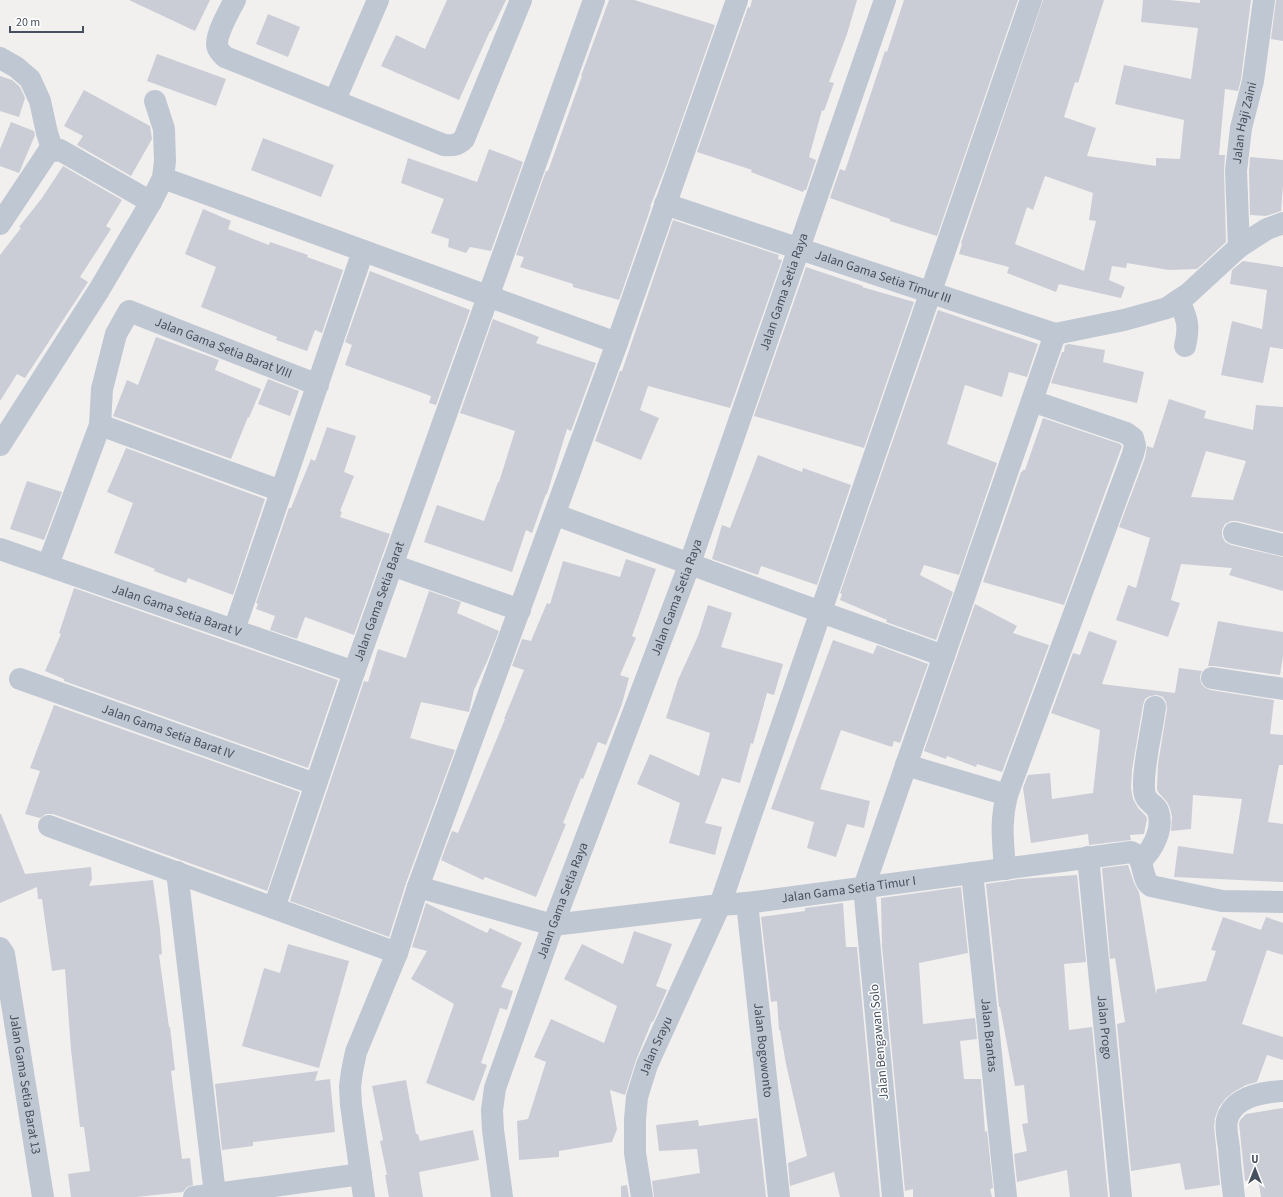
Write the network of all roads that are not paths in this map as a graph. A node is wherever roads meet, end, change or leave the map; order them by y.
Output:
1 (234, 0) edge
2 (378, 0) edge
3 (521, 0) edge
4 (594, 0) edge
5 (885, 0) edge
6 (1031, 0) edge
7 (1264, 0) edge
8 (733, 1) edge
9 (0, 58) edge
10 (335, 100) junction
11 (155, 101) dead end
12 (54, 151) junction
13 (163, 178) junction
14 (151, 202) junction
15 (665, 204) junction
16 (1283, 223) edge
17 (0, 224) edge
18 (1239, 247) junction
19 (799, 248) junction
20 (364, 251) junction
21 (931, 291) junction
22 (488, 296) junction
23 (1179, 300) junction
24 (1055, 334) junction
25 (617, 343) junction
26 (1185, 346) dead end
27 (318, 385) junction
28 (1032, 401) junction
29 (100, 425) junction
30 (0, 445) edge
31 (281, 491) junction
32 (556, 515) junction
33 (1234, 533) dead end
34 (1283, 545) edge
35 (0, 549) edge
36 (690, 563) junction
37 (48, 565) junction
38 (392, 565) junction
39 (520, 610) junction
40 (820, 612) junction
41 (234, 630) junction
42 (944, 656) junction
43 (354, 672) junction
44 (1212, 678) dead end
45 (20, 679) dead end
46 (1283, 689) edge
47 (1155, 707) dead end
48 (906, 765) junction
49 (315, 784) junction
50 (1007, 795) junction
51 (49, 826) dead end
52 (1088, 857) junction
53 (1141, 860) junction
54 (1005, 869) junction
55 (177, 872) junction
56 (972, 873) junction
57 (418, 887) junction
58 (864, 887) junction
59 (1283, 902) edge
60 (747, 903) junction
61 (720, 905) junction
62 (274, 908) junction
63 (553, 925) junction
64 (0, 948) edge
65 (397, 953) junction
66 (1283, 1091) edge
67 (361, 1174) junction
68 (215, 1194) junction
69 (43, 1197) edge
70 (194, 1197) edge
71 (364, 1197) edge
72 (502, 1197) edge
73 (642, 1197) edge
74 (779, 1197) edge
75 (893, 1197) edge
76 (1006, 1197) edge
77 (1122, 1197) edge
78 (1234, 1197) edge

1 - 10 street
2 - 10 street
3 - 10 street
4 - 22 street, Jalan Gama Setia Barat
5 - 19 street, Jalan Gama Setia Raya
6 - 21 street, Jalan Srayu
7 - 18 street, Jalan Haji Zaini
8 - 15 street
9 - 12 street
11 - 13 street
12 - 14 street
12 - 17 street
13 - 14 street
13 - 20 street
14 - 30 street
15 - 19 street, Jalan Gama Setia Timur III
15 - 25 street
16 - 18 street
18 - 23 street
19 - 21 street, Jalan Gama Setia Timur III
19 - 36 street, Jalan Gama Setia Raya
20 - 22 street
20 - 27 street
21 - 24 street, Jalan Gama Setia Timur III
21 - 40 street, Jalan Srayu
22 - 25 street
22 - 38 street, Jalan Gama Setia Barat
23 - 24 street
23 - 26 street
24 - 28 street
25 - 32 street
27 - 29 street, Jalan Gama Setia Barat VIII
27 - 31 street
28 - 42 street
28 - 50 street
29 - 31 street
29 - 37 street
31 - 41 street
32 - 36 street
32 - 39 street
33 - 34 street
35 - 37 street, Jalan Gama Setia Barat V
36 - 40 street
36 - 63 street, Jalan Gama Setia Raya
37 - 41 street, Jalan Gama Setia Barat V
38 - 39 street
38 - 43 street, Jalan Gama Setia Barat
39 - 57 street
40 - 42 street
40 - 61 street, Jalan Srayu
41 - 43 street, Jalan Gama Setia Barat V
42 - 48 street
43 - 49 street, Jalan Gama Setia Barat
44 - 46 street
45 - 49 street, Jalan Gama Setia Barat IV
47 - 53 street
48 - 50 street
48 - 58 street
49 - 62 street, Jalan Gama Setia Barat
50 - 54 street
51 - 55 street
52 - 53 street, Jalan Gama Setia Timur I
52 - 54 street, Jalan Gama Setia Timur I
52 - 77 street, Jalan Progo
53 - 59 street
54 - 56 street, Jalan Gama Setia Timur I
55 - 62 street
55 - 68 street
56 - 58 street, Jalan Gama Setia Timur I
56 - 76 street, Jalan Brantas
57 - 63 street
57 - 65 street
58 - 60 street, Jalan Gama Setia Timur I
58 - 75 street, Jalan Bengawan Solo
60 - 61 street, Jalan Gama Setia Timur I
60 - 74 street, Jalan Bogowonto
61 - 63 street, Jalan Gama Setia Timur I
61 - 73 street, Jalan Srayu
62 - 65 street
63 - 72 street, Jalan Gama Setia Raya
64 - 69 street, Jalan Gama Setia Barat 13
65 - 67 street
66 - 78 street
67 - 68 street
67 - 71 street
68 - 70 street

